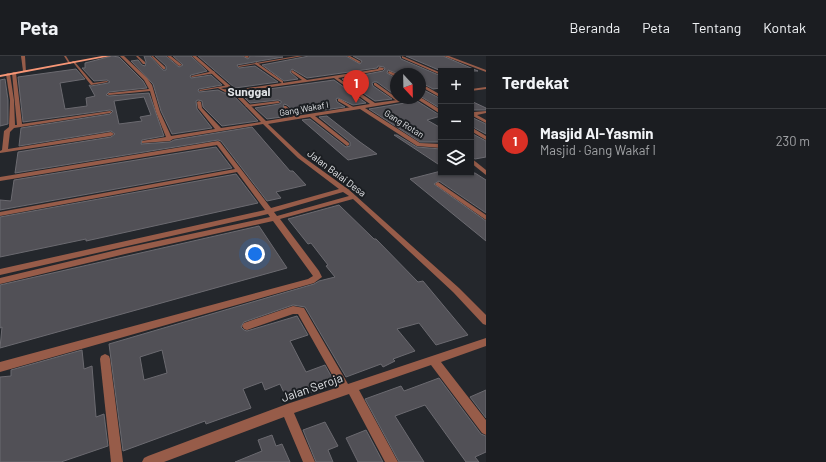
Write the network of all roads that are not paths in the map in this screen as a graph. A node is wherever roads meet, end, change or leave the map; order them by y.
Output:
1 (23, 56) edge
2 (65, 56) edge
3 (109, 56) edge
4 (122, 56) edge
5 (137, 56) edge
6 (152, 56) edge
7 (169, 56) edge
8 (194, 56) edge
9 (302, 56) edge
10 (348, 56) edge
11 (446, 56) edge
12 (403, 57) dead end
13 (360, 62) dead end
14 (72, 63) junction
15 (144, 63) dead end
16 (256, 63) junction
17 (180, 65) dead end
18 (239, 66) dead end
19 (164, 68) dead end
20 (379, 68) dead end
21 (25, 71) junction
22 (292, 71) dead end
23 (486, 71) edge
24 (214, 72) junction
25 (14, 73) junction
26 (438, 73) edge
27 (8, 74) junction
28 (0, 76) edge
29 (192, 76) dead end
30 (335, 77) junction
31 (306, 81) junction
32 (107, 82) dead end
33 (282, 82) dead end
34 (375, 84) dead end
35 (426, 87) edge
36 (219, 88) junction
37 (486, 88) edge
38 (232, 89) junction
39 (474, 89) edge
40 (152, 90) junction
41 (200, 90) dead end
42 (109, 94) dead end
43 (438, 94) edge
44 (390, 95) edge
45 (431, 95) dead end
46 (438, 95) edge
47 (18, 99) junction
48 (12, 100) junction
49 (339, 100) dead end
50 (199, 102) dead end
51 (278, 102) dead end
52 (390, 102) edge
53 (426, 103) edge
54 (374, 105) junction
55 (247, 106) junction
56 (285, 107) dead end
57 (360, 107) junction
58 (353, 108) junction
59 (438, 110) edge
60 (110, 112) dead end
61 (486, 112) edge
62 (474, 114) edge
63 (312, 115) junction
64 (474, 115) edge
65 (297, 118) junction
66 (486, 122) edge
67 (265, 123) junction
68 (20, 126) junction
69 (12, 127) junction
70 (220, 130) junction
71 (474, 131) edge
72 (112, 134) dead end
73 (486, 138) edge
74 (170, 139) junction
75 (144, 142) dead end
76 (347, 144) dead end
77 (438, 146) edge
78 (3, 152) edge
79 (474, 163) edge
80 (239, 170) junction
81 (486, 173) edge
82 (0, 179) edge
83 (438, 184) dead end
84 (345, 189) junction
85 (354, 196) junction
86 (270, 211) junction
87 (0, 214) edge
88 (276, 218) junction
89 (486, 218) edge
90 (124, 248) junction
91 (0, 272) edge
92 (0, 281) edge
93 (486, 320) edge
94 (247, 326) dead end
95 (486, 342) edge
96 (105, 359) dead end
97 (433, 360) junction
98 (0, 367) edge
99 (349, 389) junction
100 (287, 410) junction
101 (486, 429) edge
102 (117, 462) edge
103 (148, 462) edge
104 (309, 462) edge
105 (392, 462) edge

1 - 21 street
2 - 14 lane
3 - 14 main road
4 - 40 street
5 - 15 lane
6 - 19 lane
7 - 17 street
8 - 24 street, Jalan Balai Desa
9 - 16 lane
10 - 13 lane
11 - 23 street
12 - 26 street
14 - 21 main road
14 - 32 lane
16 - 18 lane
16 - 33 street
20 - 30 street
21 - 25 main road
22 - 31 street
24 - 29 lane
24 - 38 street, Jalan Balai Desa
25 - 27 main road
25 - 47 street
27 - 28 main road
27 - 48 street
30 - 31 street
30 - 54 street
31 - 38 street
34 - 44 lane
35 - 43 street
36 - 38 lane
36 - 38 lane
36 - 41 lane
37 - 39 street
38 - 55 street, Jalan Balai Desa
40 - 42 street
40 - 74 street
45 - 46 street
47 - 48 street
47 - 68 street
48 - 69 street
49 - 58 lane
50 - 70 street
51 - 55 lane
52 - 54 street, Gang Wakaf I
53 - 59 street
54 - 57 street, Gang Wakaf I
55 - 67 street, Jalan Balai Desa
56 - 65 lane
57 - 58 street, Gang Wakaf I
57 - 77 street, Gang Rotan
58 - 63 street, Gang Wakaf I
60 - 68 street
61 - 62 street
63 - 65 street, Gang Wakaf I
63 - 76 street
64 - 66 street
65 - 67 street, Gang Wakaf I
67 - 70 street, Gang Wakaf I
67 - 84 street, Jalan Balai Desa
68 - 69 street
69 - 78 street
70 - 74 street, Gang Wakaf I
71 - 73 street
72 - 78 street
74 - 75 street, Gang Wakaf I
79 - 81 street
80 - 82 street
80 - 86 street
80 - 87 street
83 - 89 street
84 - 85 street, Jalan Balai Desa
84 - 86 street
85 - 88 street
85 - 93 street, Jalan Balai Desa
86 - 88 street
86 - 90 street
88 - 90 street
88 - 98 street
90 - 91 street
90 - 92 street
94 - 99 street
95 - 97 street, Jalan Seroja
96 - 102 street
97 - 99 street, Jalan Seroja
97 - 101 street
99 - 100 street, Jalan Seroja
99 - 105 street
100 - 103 street, Jalan Seroja
100 - 104 street

